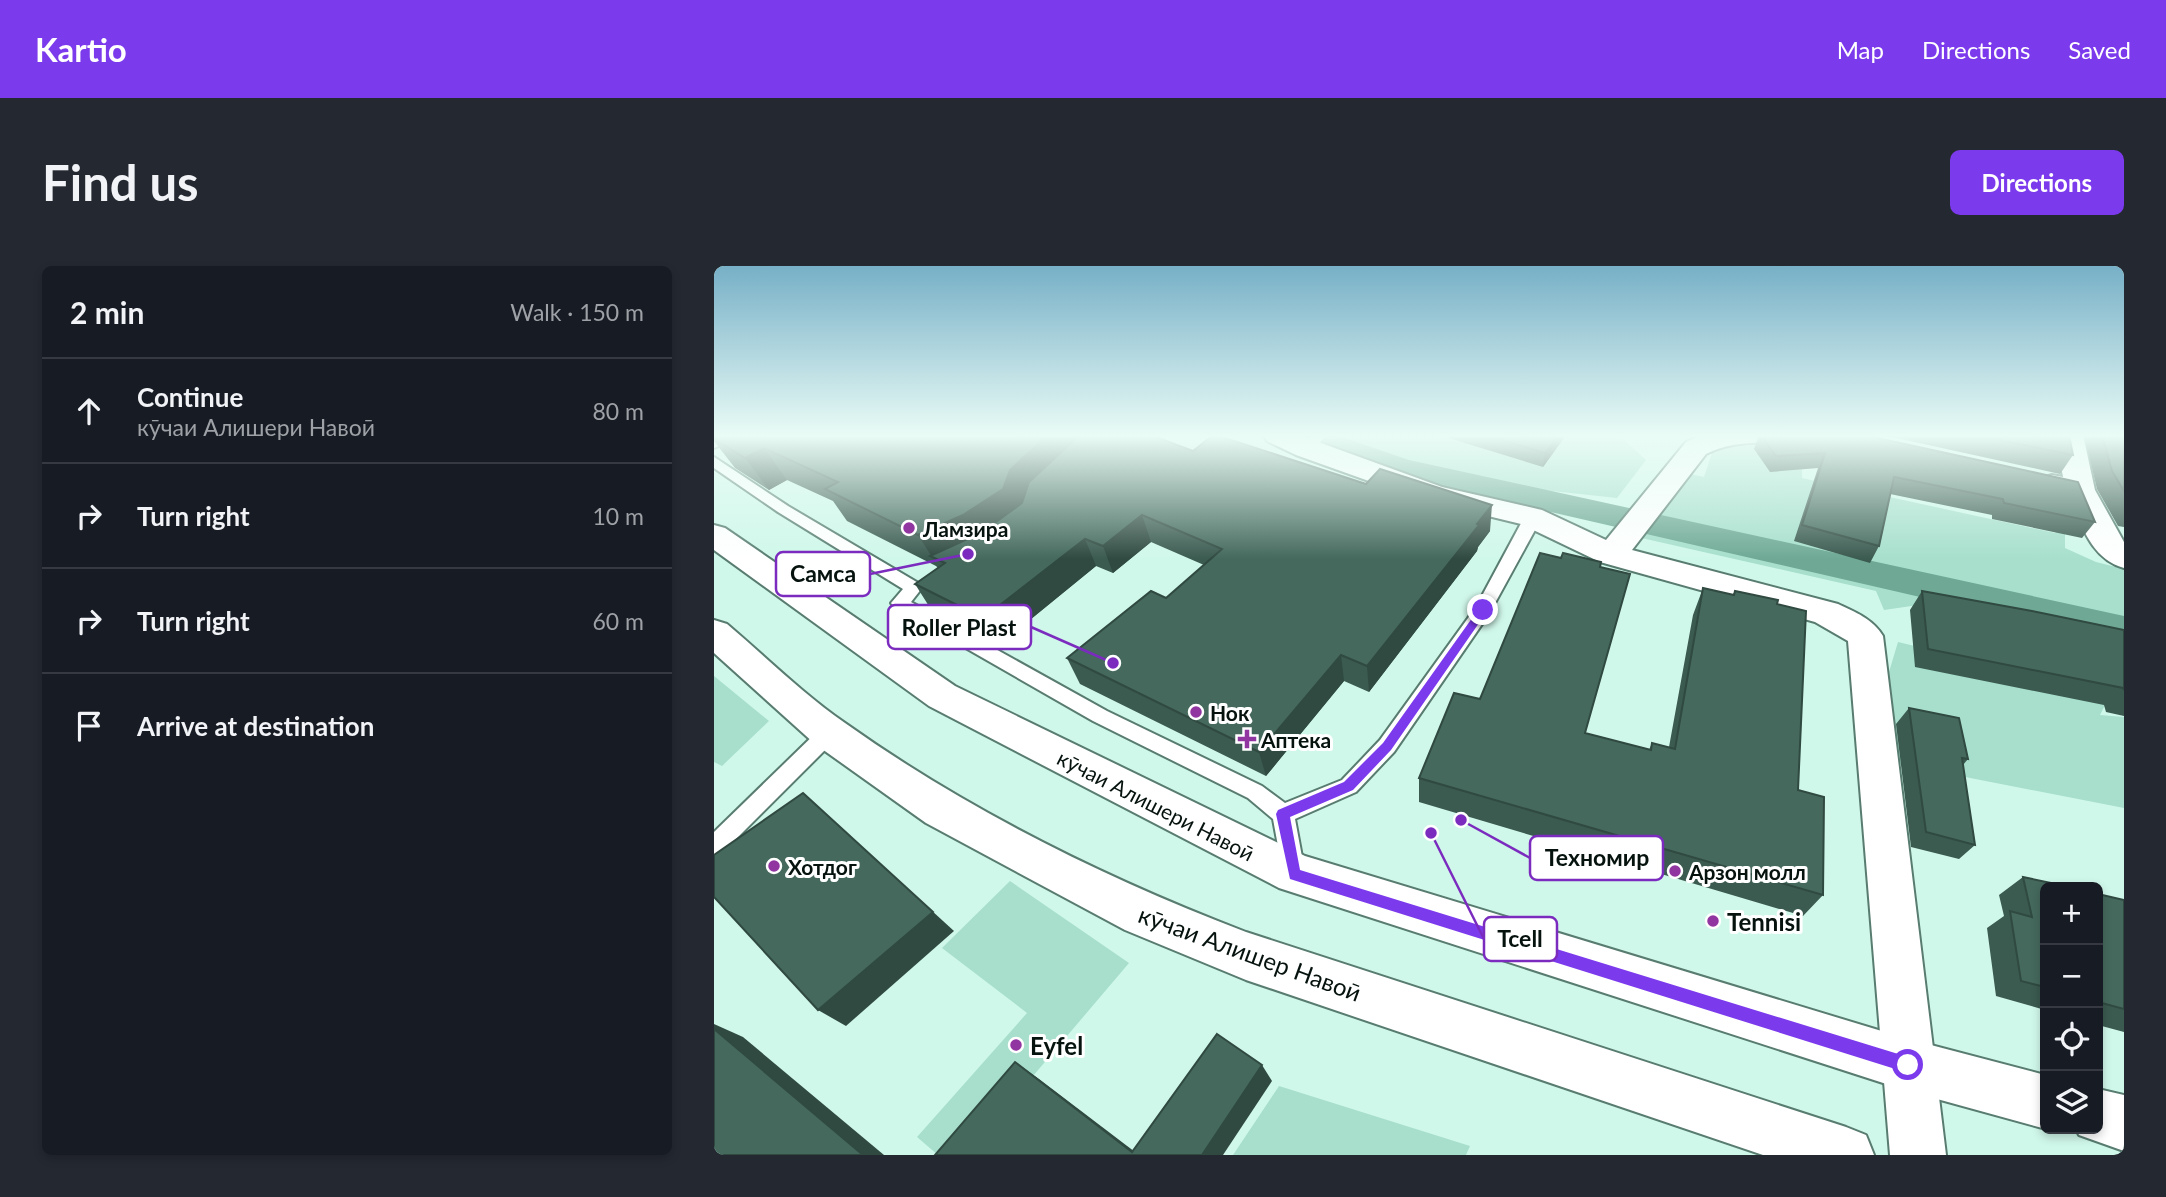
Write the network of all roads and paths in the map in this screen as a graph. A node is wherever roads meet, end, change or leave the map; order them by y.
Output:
1 (736, 476) edge
2 (1393, 476) edge
3 (1673, 476) edge
4 (2077, 476) edge
5 (2027, 478) edge
6 (2080, 490) junction
7 (1531, 517) junction
8 (714, 535) edge
9 (1611, 555) junction
10 (2124, 557) edge
11 (714, 633) edge
12 (829, 733) junction
13 (1283, 814) junction
14 (714, 846) edge
15 (1295, 874) junction
16 (1908, 1065) junction
17 (2040, 1101) edge
18 (2103, 1118) edge
19 (2124, 1124) edge
20 (1798, 1146) edge
21 (1846, 1155) edge
22 (1918, 1155) edge

1 - 13 lane
2 - 7 street
3 - 9 street
4 - 6 street
5 - 6 street
6 - 10 street
7 - 9 street
7 - 13 lane
8 - 15 street, кӯчаи Алишери Навоӣ
9 - 16 street
11 - 12 street, кӯчаи Алишер Навоӣ
12 - 14 lane
12 - 20 street, кӯчаи Алишер Навоӣ
13 - 15 lane
15 - 16 street, кӯчаи Алишери Навоӣ
16 - 17 street, кӯчаи Алишери Навоӣ
16 - 22 street
18 - 19 street
20 - 21 street, кӯчаи Алишер Навоӣ

